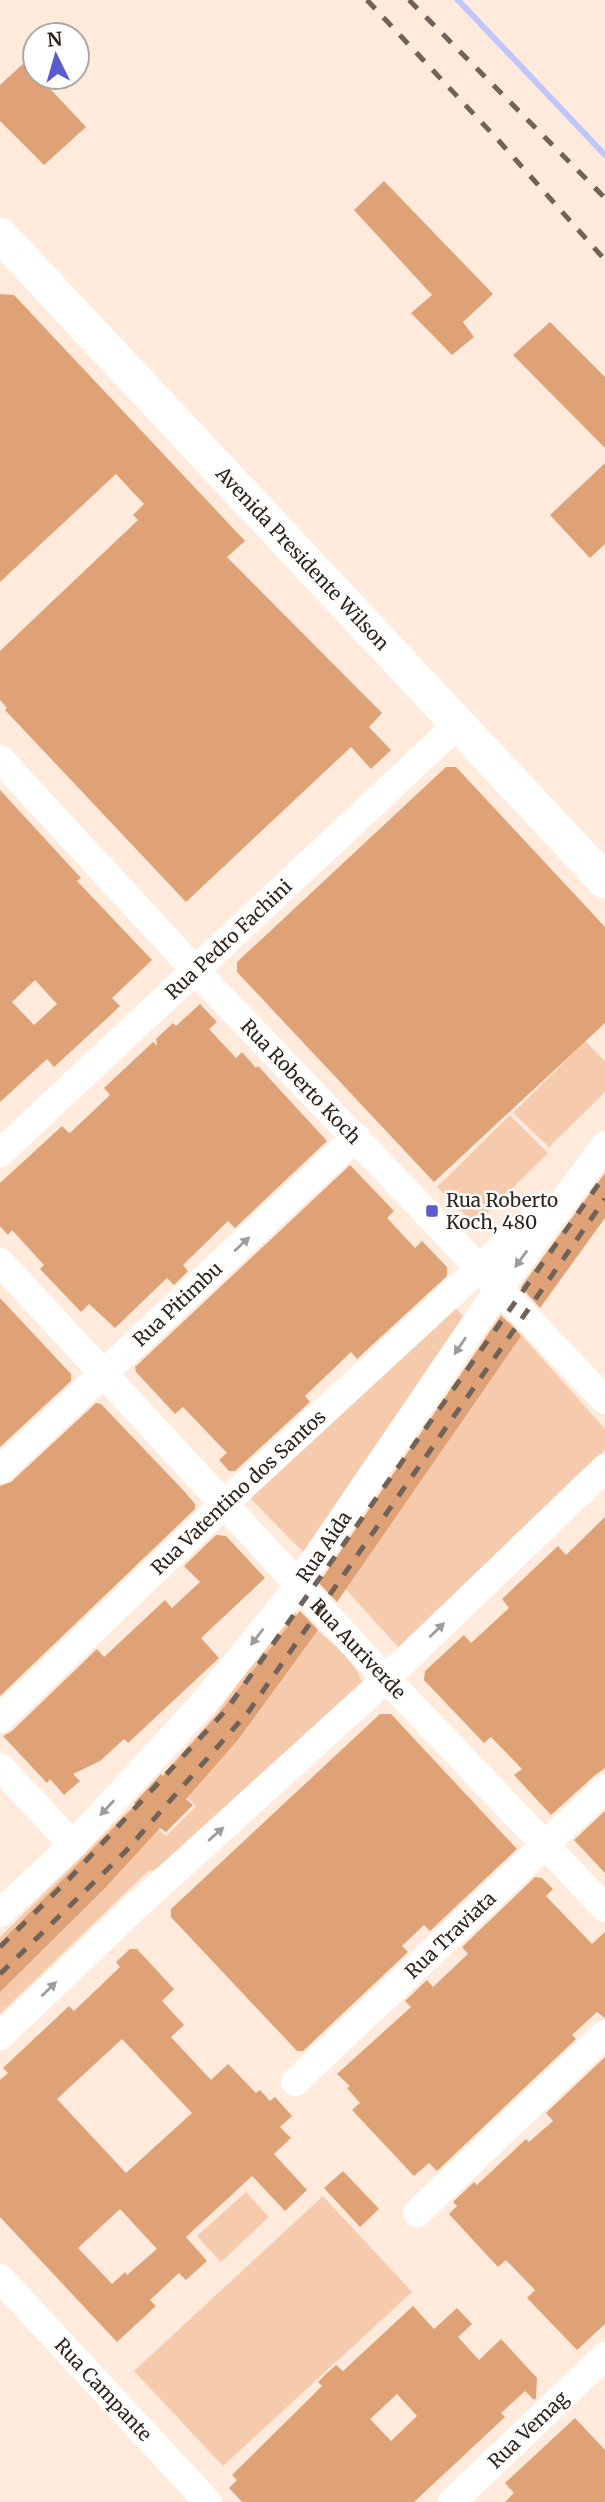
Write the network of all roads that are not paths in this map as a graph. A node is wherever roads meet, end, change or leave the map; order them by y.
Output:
1 (5, 250) edge
2 (457, 725) junction
3 (0, 759) edge
4 (605, 881) edge
5 (194, 969) junction
6 (356, 1137) junction
7 (0, 1153) edge
8 (599, 1153) edge
9 (0, 1262) edge
10 (479, 1270) junction
11 (499, 1290) junction
12 (103, 1374) junction
13 (605, 1400) edge
14 (605, 1468) edge
15 (0, 1470) edge
16 (224, 1504) junction
17 (299, 1584) junction
18 (387, 1677) junction
19 (0, 1719) edge
20 (0, 1767) edge
21 (605, 1788) edge
22 (545, 1844) junction
23 (73, 1845) junction
24 (605, 1908) edge
25 (0, 1913) edge
26 (605, 2034) edge
27 (0, 2036) edge
28 (295, 2081) dead end
29 (417, 2213) dead end
30 (0, 2278) edge
31 (605, 2356) edge
32 (208, 2502) edge
33 (452, 2502) edge

1 - 2 main road, Avenida Presidente Wilson
2 - 4 main road, Avenida Presidente Wilson
2 - 5 street, Rua Pedro Fachini
3 - 5 street, Rua Roberto Koch
5 - 6 street, Rua Roberto Koch
5 - 7 street, Rua Pedro Fachini
6 - 10 street, Rua Roberto Koch
12 -> 6 street, Rua Pitimbu
8 - 10 street, Rua Vatentino dos Santos
8 -> 11 street, Rua Aida
9 - 12 street, Rua Auriverde
10 - 11 street, Rua Roberto Koch
10 - 16 street, Rua Vatentino dos Santos
11 - 13 street, Rua Roberto Koch
11 -> 17 street, Rua Aida
12 - 15 street, Rua Pitimbu
12 - 16 street, Rua Auriverde
18 -> 14 street
16 - 17 street, Rua Auriverde
16 - 19 street, Rua Vatentino dos Santos
17 - 18 street, Rua Auriverde
17 -> 23 street, Rua Aida
18 - 22 street, Rua Auriverde
27 -> 18 street
20 - 23 street
21 - 22 street, Rua Traviata
22 - 24 street, Rua Auriverde
22 - 28 street, Rua Traviata
23 - 25 street, Rua Aida
26 - 29 street
30 - 32 street, Rua Campante
31 - 33 street, Rua Vemag

